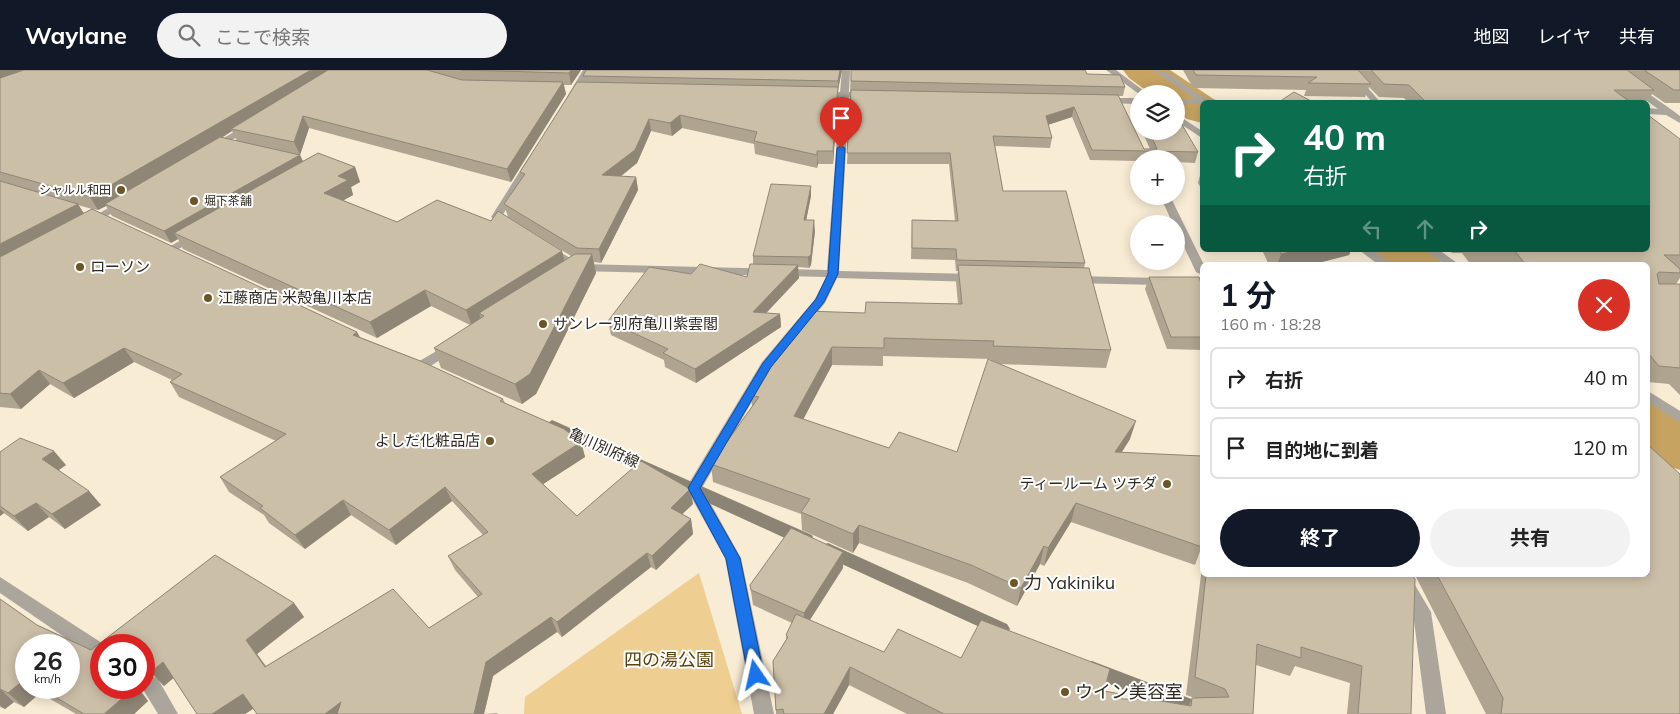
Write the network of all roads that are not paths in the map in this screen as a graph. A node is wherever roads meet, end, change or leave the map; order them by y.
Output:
1 (587, 70) edge
2 (846, 70) edge
3 (1110, 70) edge
4 (1157, 70) edge
5 (1348, 70) edge
6 (1609, 70) edge
7 (1131, 85) edge
8 (814, 94) edge
9 (844, 94) junction
10 (873, 95) edge
11 (1202, 100) edge
12 (1374, 100) edge
13 (1090, 101) edge
14 (1185, 102) edge
15 (1200, 102) edge
16 (1130, 103) edge
17 (565, 107) edge
18 (1650, 112) edge
19 (1669, 112) junction
20 (1680, 112) edge
21 (1680, 120) edge
22 (255, 122) edge
23 (1185, 123) edge
24 (1200, 134) edge
25 (221, 142) junction
26 (239, 146) edge
27 (539, 150) edge
28 (205, 152) edge
29 (132, 196) edge
30 (1169, 205) edge
31 (82, 211) edge
32 (100, 216) junction
33 (118, 224) edge
34 (512, 227) edge
35 (75, 230) edge
36 (204, 230) edge
37 (537, 242) edge
38 (166, 247) joint
39 (1369, 252) edge
40 (1434, 252) edge
41 (189, 257) edge
42 (1383, 262) edge
43 (1449, 262) edge
44 (1200, 268) edge
45 (833, 274) junction
46 (993, 278) edge
47 (1063, 280) edge
48 (1200, 283) edge
49 (462, 340) edge
50 (416, 364) joint
51 (439, 374) edge
52 (1650, 397) edge
53 (1680, 418) edge
54 (539, 419) edge
55 (694, 488) junction
56 (1401, 577) edge
57 (0, 584) edge
58 (1016, 636) edge
59 (90, 645) edge
60 (1078, 663) edge
61 (155, 693) edge
62 (1165, 697) junction
63 (1141, 707) edge
64 (168, 714) edge
65 (764, 714) edge
66 (1208, 714) edge
67 (1436, 714) edge

1 - 17 street
2 - 9 street
3 - 7 street
4 - 11 street
5 - 12 street
6 - 19 street
8 - 9 street
9 - 10 street
9 - 45 street
13 - 16 street
14 - 15 street
18 - 19 street
19 - 20 street
19 - 21 street
22 - 25 street
23 - 24 street
25 - 26 street
25 - 28 street
27 - 34 street
29 - 32 street
30 - 44 street
31 - 32 main road
32 - 33 main road
32 - 35 street
36 - 38 street
37 - 45 street
38 - 41 main road
39 - 42 street
40 - 43 street
45 - 46 street
45 - 55 street
47 - 48 street
49 - 50 street
50 - 51 main road
52 - 53 street
54 - 55 main road, 亀川別府線
55 - 58 main road, 亀川別府線
55 - 65 street
56 - 67 street
57 - 59 street
60 - 62 main road
61 - 64 street
62 - 63 street
62 - 66 main road

